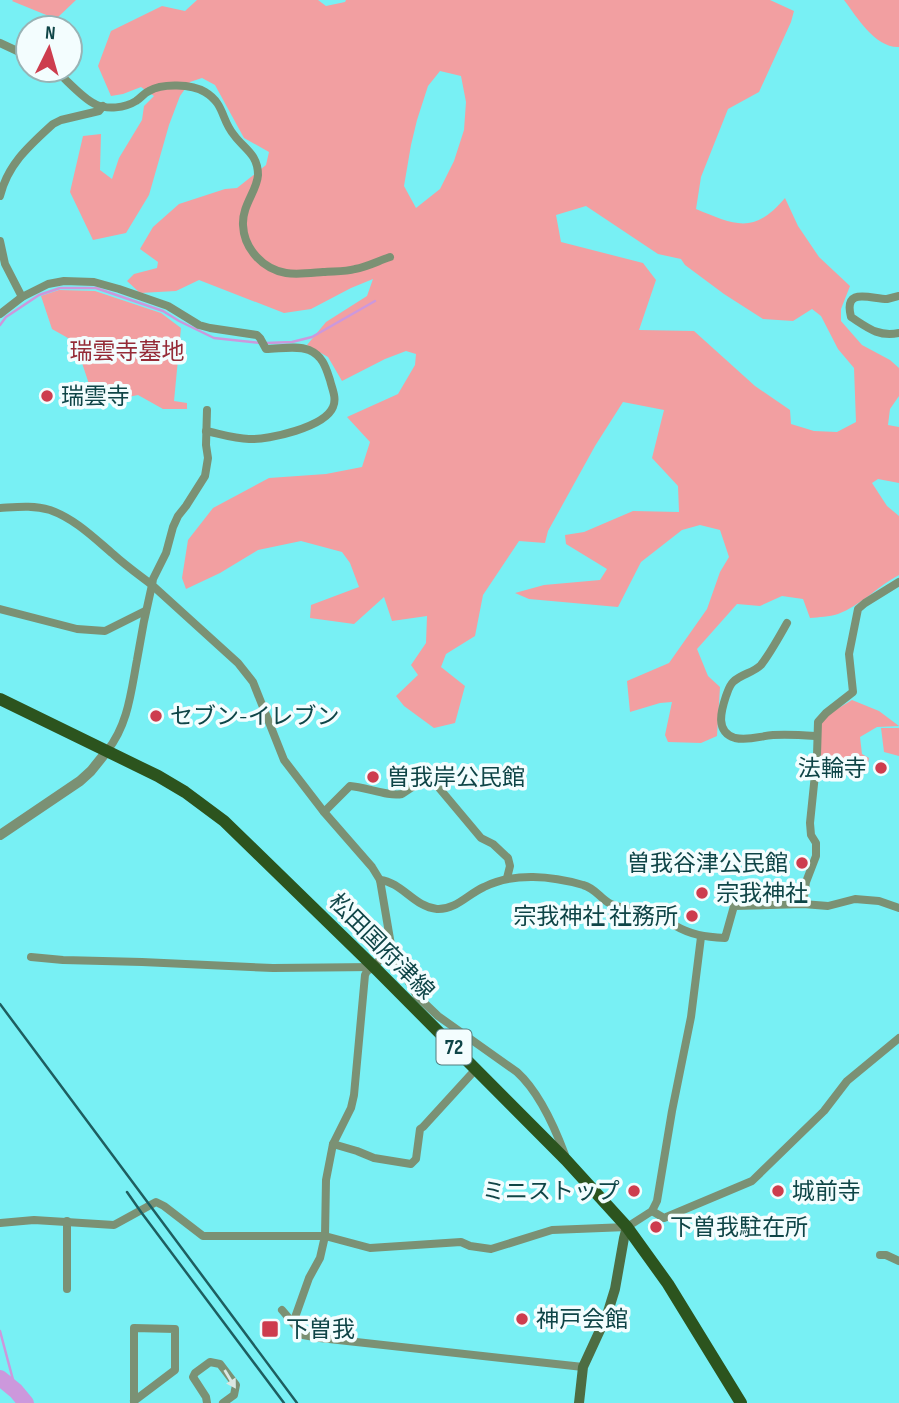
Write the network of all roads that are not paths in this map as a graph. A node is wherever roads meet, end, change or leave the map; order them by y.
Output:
1 (71, 84) edge
2 (103, 106) junction
3 (0, 196) edge
4 (0, 241) edge
5 (390, 257) dead end
6 (899, 296) edge
7 (22, 297) junction
8 (0, 314) edge
9 (899, 333) edge
10 (207, 410) dead end
11 (206, 431) junction
12 (0, 508) edge
13 (899, 582) edge
14 (152, 585) junction
15 (0, 609) edge
16 (145, 611) junction
17 (788, 623) dead end
18 (0, 699) edge
19 (817, 736) junction
20 (107, 751) junction
21 (324, 812) junction
22 (0, 835) edge
23 (507, 878) junction
24 (380, 880) junction
25 (803, 904) junction
26 (899, 908) edge
27 (701, 937) junction
28 (391, 945) junction
29 (31, 957) dead end
30 (374, 967) junction
31 (899, 1038) edge
32 (476, 1069) junction
33 (333, 1144) junction
34 (566, 1160) junction
35 (652, 1211) junction
36 (66, 1221) junction
37 (0, 1223) edge
38 (627, 1227) junction
39 (325, 1236) junction
40 (880, 1255) dead end
41 (899, 1261) edge
42 (67, 1289) dead end
43 (282, 1310) dead end
44 (293, 1323) junction
45 (325, 1339) junction
46 (326, 1349) dead end
47 (583, 1367) junction
48 (134, 1402) edge
49 (207, 1403) edge
50 (223, 1403) edge
51 (579, 1403) edge
52 (741, 1403) edge

1 - 2 street
2 - 3 street
2 - 5 street
4 - 7 street
6 - 9 street
7 - 8 street
7 - 11 street
10 - 11 street
11 - 14 street
12 - 14 street
13 - 19 street
14 - 16 street
14 - 21 street
15 - 16 street
16 - 20 street
17 - 19 street
18 - 20 main road, 松田国府津線 / 72
19 - 25 street
20 - 22 street
20 - 30 main road, 松田国府津線 / 72
21 - 23 street
21 - 24 street
23 - 24 street
23 - 27 street
24 - 28 street
25 - 26 street
25 - 27 street
27 - 35 street
28 - 30 street
28 - 34 street
29 - 30 street
30 - 32 main road, 松田国府津線 / 72
30 - 33 street
31 - 35 street
32 - 33 street
32 - 34 main road, 松田国府津線 / 72
33 - 39 street
34 - 38 main road, 松田国府津線 / 72
35 - 38 street
36 - 37 street
36 - 39 street
36 - 42 street
38 - 39 street
38 - 47 main road
38 - 52 main road, 松田国府津線 / 72
39 - 44 street
40 - 41 street
43 - 44 street
44 - 45 street
45 - 46 street
45 - 47 street
47 - 51 main road
48 - 48 street
49 -> 50 street

